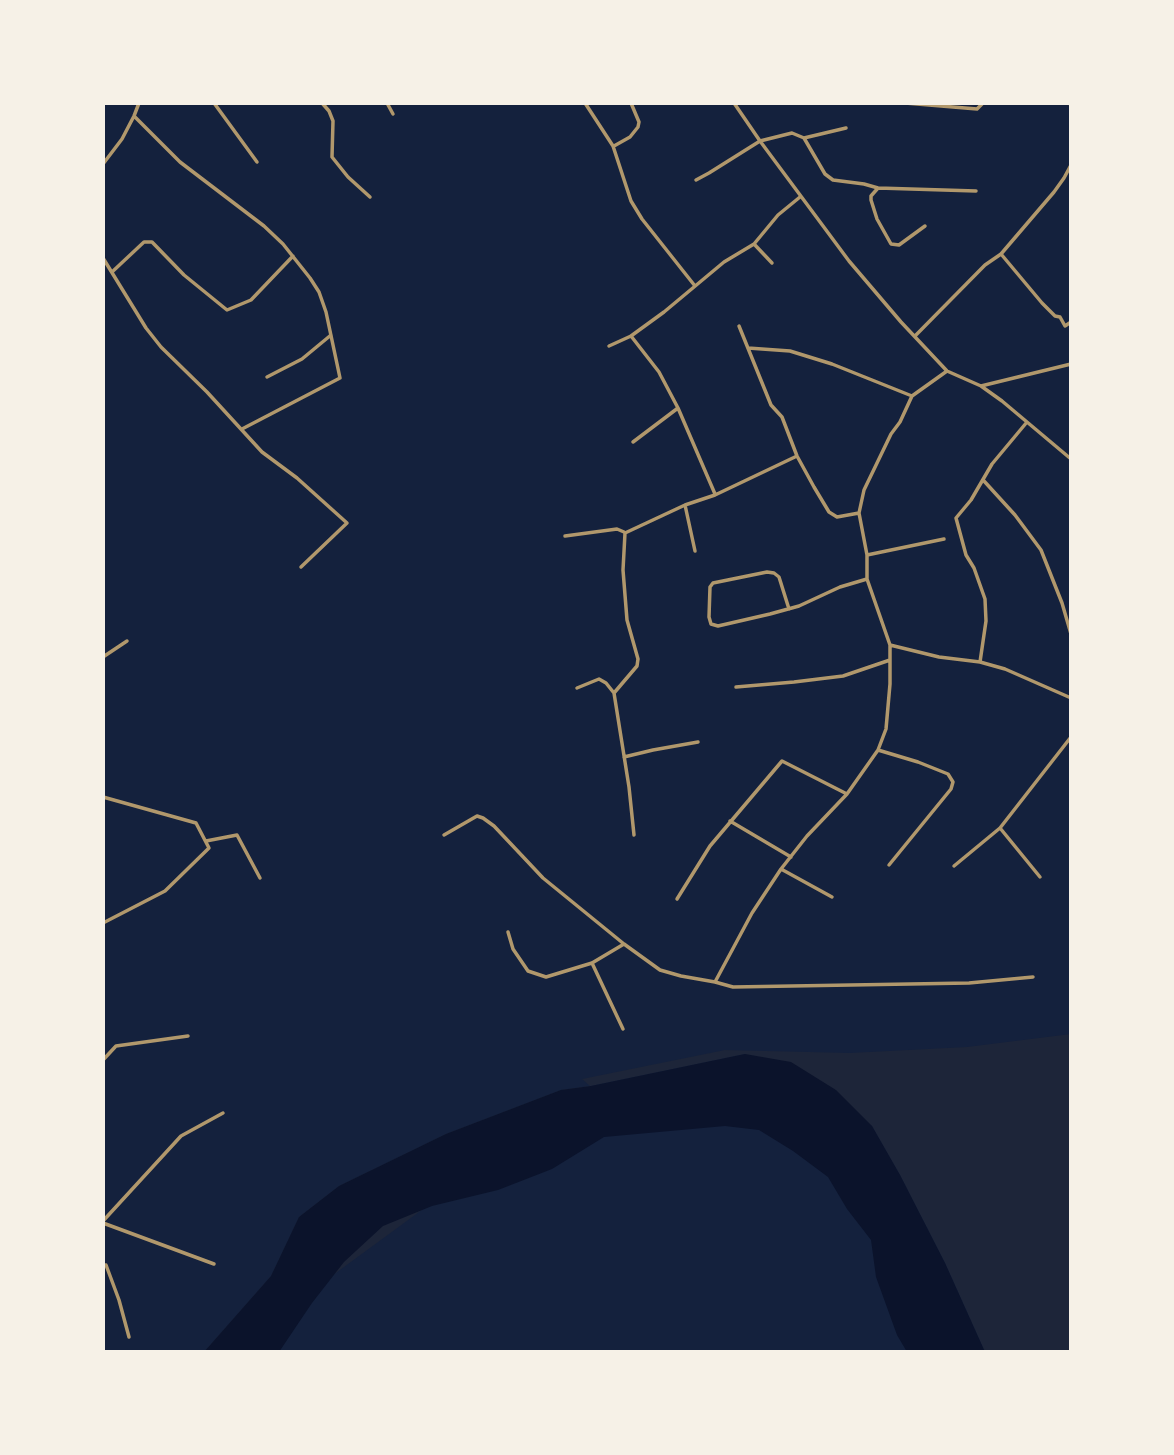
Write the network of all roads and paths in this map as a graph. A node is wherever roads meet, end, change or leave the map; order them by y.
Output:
1 (139, 103) edge
2 (214, 103) edge
3 (322, 103) edge
4 (387, 103) edge
5 (585, 103) edge
6 (631, 103) edge
7 (734, 103) edge
8 (905, 103) edge
9 (983, 103) edge
10 (393, 114) dead end
11 (134, 116) junction
12 (846, 128) dead end
13 (804, 138) junction
14 (760, 141) junction
15 (613, 146) junction
16 (257, 162) dead end
17 (103, 164) edge
18 (1071, 165) edge
19 (696, 180) dead end
20 (878, 188) junction
21 (976, 191) dead end
22 (370, 197) dead end
23 (800, 197) junction
24 (925, 226) dead end
25 (754, 244) junction
26 (1001, 254) junction
27 (293, 256) junction
28 (103, 258) edge
29 (772, 264) dead end
30 (112, 272) junction
31 (695, 286) junction
32 (1071, 322) edge
33 (739, 326) dead end
34 (331, 335) junction
35 (915, 335) junction
36 (631, 336) junction
37 (609, 346) dead end
38 (748, 348) junction
39 (1071, 364) edge
40 (947, 371) junction
41 (267, 377) dead end
42 (981, 386) junction
43 (912, 396) junction
44 (678, 408) junction
45 (1027, 422) junction
46 (242, 429) junction
47 (633, 442) dead end
48 (797, 456) junction
49 (1071, 459) edge
50 (984, 481) junction
51 (715, 495) junction
52 (685, 505) junction
53 (859, 513) junction
54 (625, 533) junction
55 (565, 536) dead end
56 (944, 539) dead end
57 (695, 551) dead end
58 (867, 555) junction
59 (301, 567) dead end
60 (867, 579) junction
61 (789, 609) junction
62 (1071, 634) edge
63 (127, 641) dead end
64 (890, 645) junction
65 (103, 657) edge
66 (890, 660) junction
67 (980, 662) junction
68 (736, 687) dead end
69 (577, 688) dead end
70 (614, 694) junction
71 (1071, 698) edge
72 (1071, 737) edge
73 (698, 742) dead end
74 (878, 750) junction
75 (624, 758) junction
76 (847, 794) junction
77 (103, 797) edge
78 (730, 821) junction
79 (1000, 828) junction
80 (444, 835) dead end
81 (634, 835) dead end
82 (206, 841) junction
83 (790, 857) junction
84 (888, 865) dead end
85 (954, 866) dead end
86 (781, 869) junction
87 (1040, 877) dead end
88 (260, 878) dead end
89 (832, 897) dead end
90 (677, 899) dead end
91 (103, 923) edge
92 (508, 932) dead end
93 (624, 944) junction
94 (592, 963) junction
95 (1033, 976) dead end
96 (715, 982) junction
97 (623, 1028) dead end
98 (188, 1036) dead end
99 (103, 1060) edge
100 (223, 1113) dead end
101 (103, 1222) edge
102 (103, 1265) edge
103 (214, 1265) dead end
104 (129, 1337) dead end

1 - 11 street
2 - 16 street
3 - 22 street
4 - 10 street
5 - 15 street
6 - 15 street
7 - 14 street
8 - 9 street
11 - 17 street
11 - 27 street
12 - 13 street
13 - 14 street
13 - 20 street
14 - 19 street
14 - 23 street
15 - 31 street
18 - 26 street
20 - 21 street
20 - 24 street
23 - 25 street
23 - 35 street
25 - 29 street
25 - 31 street
26 - 32 street
26 - 35 street
27 - 30 street
27 - 34 street
28 - 30 street
30 - 46 street
31 - 36 street
33 - 38 street
34 - 41 street
34 - 46 street
35 - 40 street
36 - 37 street
36 - 44 street
38 - 43 street
38 - 48 street
39 - 42 street
40 - 42 street
40 - 43 street
42 - 45 street
43 - 53 street
44 - 47 street
44 - 51 street
45 - 49 street
45 - 50 street
46 - 59 street
48 - 51 street
48 - 53 street
50 - 62 street
50 - 67 street
51 - 52 street
52 - 54 street
52 - 57 street
53 - 58 street
54 - 55 street
54 - 70 street
56 - 58 street
58 - 60 street
60 - 61 street
60 - 64 street
61 - 61 street
63 - 65 street
64 - 66 street
64 - 67 street
66 - 68 street
66 - 74 street
67 - 71 street
69 - 70 street
70 - 75 street
72 - 79 street
73 - 75 street
74 - 76 street
74 - 84 street
75 - 81 street
76 - 78 street
76 - 83 street
77 - 82 street
78 - 83 street
78 - 90 street
79 - 85 street
79 - 87 street
80 - 93 street
82 - 88 street
82 - 91 street
83 - 86 street
86 - 89 street
86 - 96 street
92 - 94 street
93 - 94 street
93 - 96 street
94 - 97 street
95 - 96 street
98 - 99 street
100 - 101 street
101 - 103 street
102 - 104 street

